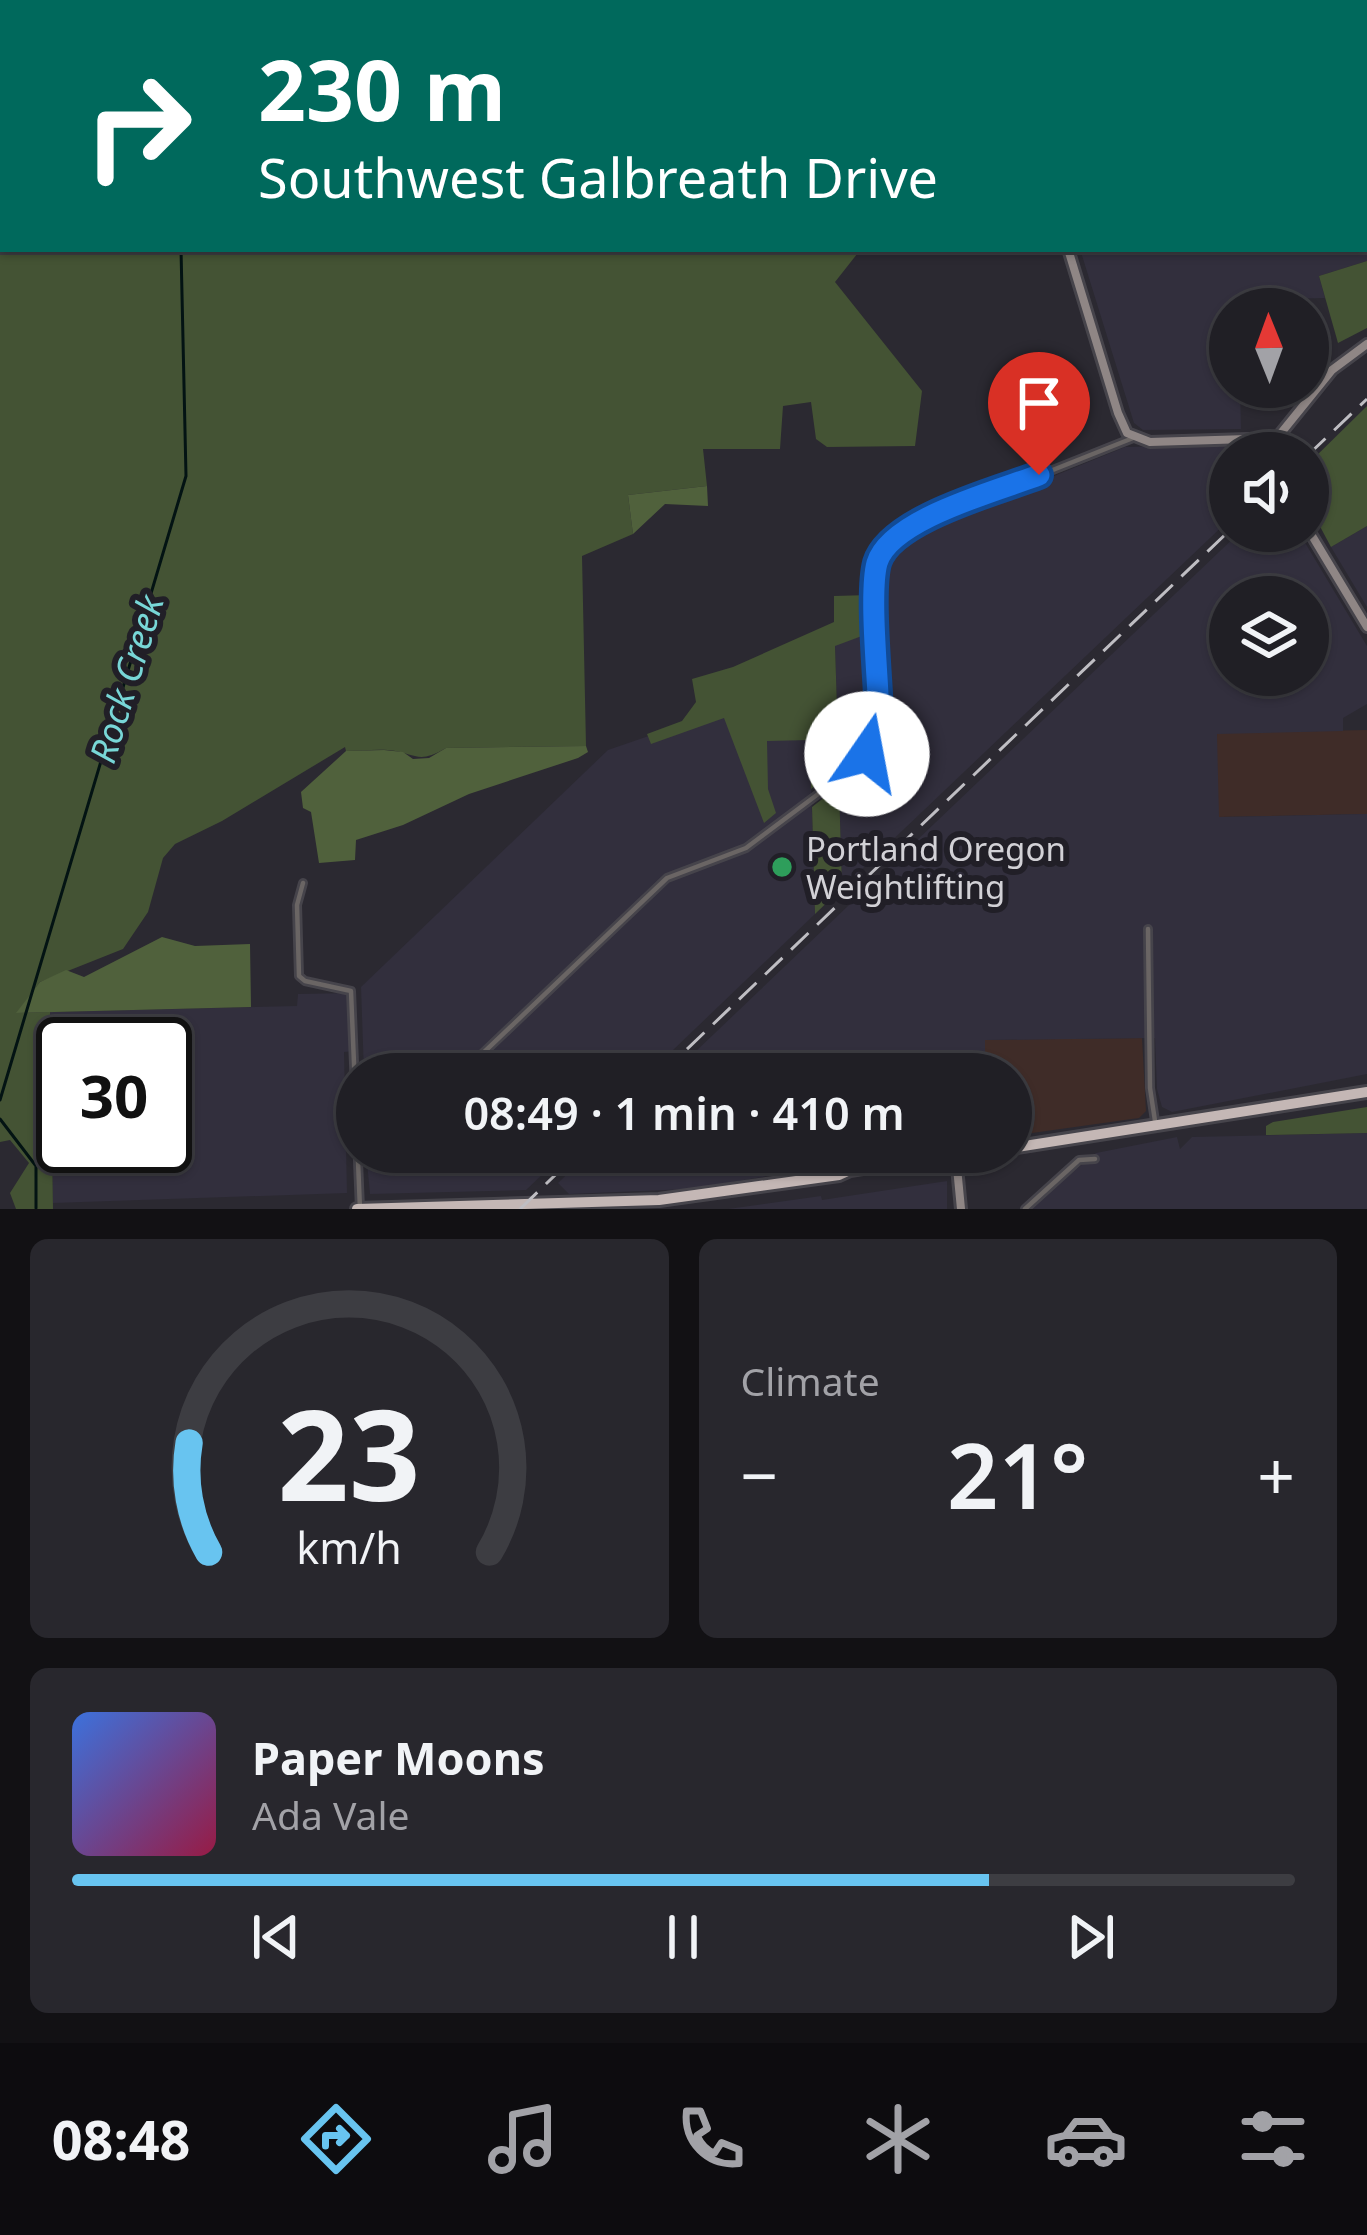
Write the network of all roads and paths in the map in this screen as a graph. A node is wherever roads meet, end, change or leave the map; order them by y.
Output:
1 (1070, 252) edge
2 (1367, 344) edge
3 (1282, 432) edge
4 (1133, 437) junction
5 (1209, 440) edge
6 (1322, 552) edge
7 (1367, 627) edge
8 (303, 883) dead end
9 (1148, 929) dead end
10 (353, 1053) edge
11 (483, 1053) edge
12 (1367, 1092) edge
13 (1156, 1125) junction
14 (1032, 1145) edge
15 (1095, 1159) dead end
16 (357, 1173) edge
17 (872, 1173) edge
18 (958, 1173) edge
19 (358, 1209) edge
20 (961, 1209) edge
21 (1024, 1209) edge

1 - 4 street
2 - 3 street
4 - 5 street
4 - 11 street
6 - 7 street
8 - 10 street
9 - 13 street
12 - 13 highway
13 - 14 highway
15 - 21 street
16 - 19 street
17 - 19 highway
18 - 20 street

